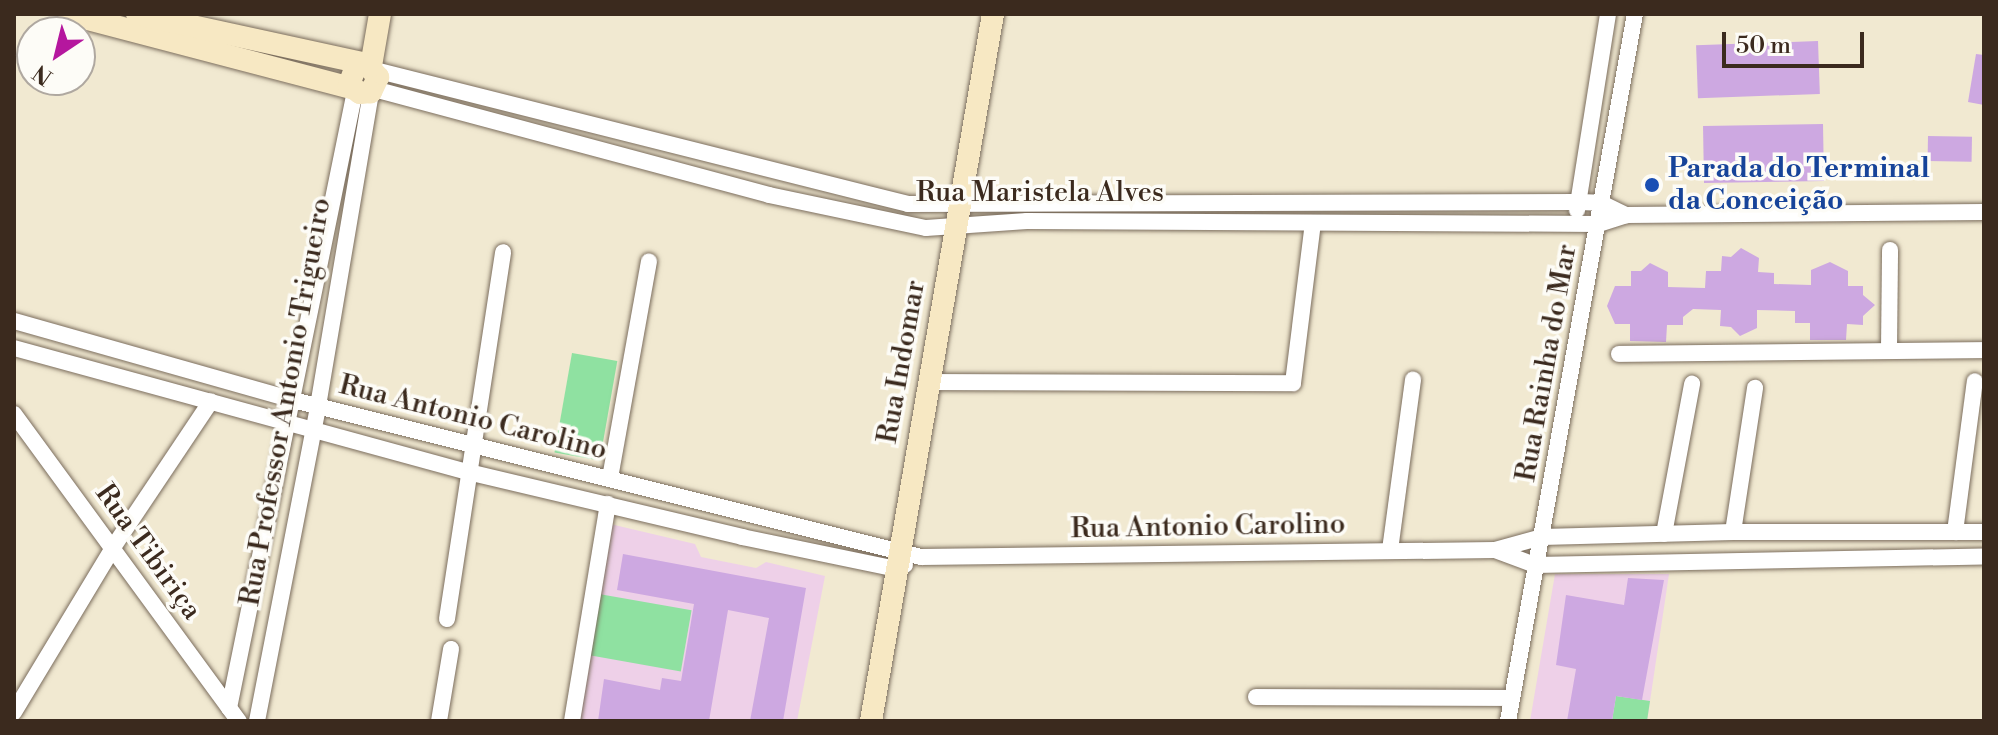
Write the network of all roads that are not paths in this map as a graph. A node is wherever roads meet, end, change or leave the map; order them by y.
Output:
1 (69, 14) edge
2 (137, 14) edge
3 (378, 14) edge
4 (993, 14) edge
5 (1608, 14) edge
6 (1635, 14) edge
7 (364, 78) junction
8 (1578, 202) junction
9 (1601, 203) junction
10 (1984, 212) edge
11 (1626, 215) junction
12 (958, 216) junction
13 (1313, 223) junction
14 (1576, 224) junction
15 (1599, 224) junction
16 (1890, 250) dead end
17 (503, 252) dead end
18 (649, 261) dead end
19 (14, 321) edge
20 (14, 348) edge
21 (1889, 350) junction
22 (1984, 350) edge
23 (1619, 354) dead end
24 (1413, 380) dead end
25 (1975, 381) dead end
26 (929, 382) junction
27 (1692, 384) dead end
28 (1755, 388) dead end
29 (289, 399) junction
30 (211, 401) junction
31 (318, 406) junction
32 (14, 414) edge
33 (285, 424) junction
34 (313, 432) junction
35 (472, 445) junction
36 (468, 472) junction
37 (610, 478) junction
38 (608, 504) junction
39 (746, 511) junction
40 (1733, 532) junction
41 (1897, 532) junction
42 (1955, 532) junction
43 (1984, 532) edge
44 (1664, 534) junction
45 (742, 537) junction
46 (1542, 537) junction
47 (114, 546) junction
48 (1390, 550) junction
49 (1495, 550) junction
50 (1896, 555) junction
51 (1984, 556) edge
52 (906, 558) junction
53 (1535, 565) junction
54 (447, 619) dead end
55 (451, 649) dead end
56 (1256, 697) dead end
57 (1512, 698) junction
58 (14, 712) edge
59 (234, 714) edge
60 (257, 721) edge
61 (439, 721) edge
62 (572, 721) edge
63 (871, 721) edge
64 (1508, 721) edge

1 - 7 street, Rua Maristela Alves
2 - 7 street, Rua Maristela Alves
3 - 7 street, Rua Professor Antonio Trigueiro
4 - 12 street, Rua Indomar
5 - 8 street, Rua Rainha do Mar
6 - 9 street, Rua Rainha do Mar
7 - 12 street, Rua Maristela Alves
7 - 12 street, Rua Maristela Alves
7 - 29 street, Rua Professor Antonio Trigueiro
7 - 31 street, Rua Professor Antonio Trigueiro
8 - 9 street, Rua Maristela Alves
8 - 12 street, Rua Maristela Alves
8 - 14 street, Rua Rainha do Mar
9 - 11 street, Rua Maristela Alves
9 - 15 street, Rua Rainha do Mar
10 - 11 street, Rua Maristela Alves
11 - 15 street, Rua Maristela Alves
12 - 13 street, Rua Maristela Alves
12 - 26 street, Rua Indomar
13 - 14 street, Rua Maristela Alves
13 - 26 street
14 - 15 street, Rua Maristela Alves
15 - 46 street, Rua Rainha do Mar
16 - 21 street
17 - 35 street
18 - 37 street
19 - 29 street, Rua Antonio Carolino
20 - 30 street, Rua Antonio Carolino
21 - 22 street
21 - 23 street
24 - 48 street
25 - 42 street
26 - 52 street, Rua Indomar
27 - 44 street
28 - 40 street
29 - 31 street, Rua Antonio Carolino
29 - 33 street, Rua Professor Antonio Trigueiro
30 - 33 street, Rua Antonio Carolino
30 - 47 street
31 - 34 street, Rua Professor Antonio Trigueiro
31 - 35 street, Rua Antonio Carolino
32 - 47 street, Rua Tibiriça
33 - 34 street, Rua Antonio Carolino
33 - 59 street, Rua Professor Antonio Trigueiro
34 - 36 street, Rua Antonio Carolino
34 - 60 street, Rua Professor Antonio Trigueiro
35 - 36 street
35 - 37 street, Rua Antonio Carolino
36 - 38 street, Rua Antonio Carolino
36 - 54 street
37 - 39 street, Rua Antonio Carolino
38 - 45 street, Rua Antonio Carolino
38 - 62 street
39 - 45 street
39 - 52 street, Rua Antonio Carolino
40 - 41 street, Rua Antonio Carolino
40 - 44 street, Rua Antonio Carolino
41 - 42 street, Rua Antonio Carolino
41 - 50 street
42 - 43 street, Rua Antonio Carolino
44 - 46 street, Rua Antonio Carolino
45 - 52 street, Rua Antonio Carolino
46 - 49 street, Rua Antonio Carolino
46 - 53 street, Rua Rainha do Mar
47 - 58 street
47 - 59 street, Rua Tibiriça
48 - 49 street, Rua Antonio Carolino
48 - 52 street, Rua Antonio Carolino
49 - 53 street, Rua Antonio Carolino
50 - 51 street, Rua Antonio Carolino
50 - 53 street, Rua Antonio Carolino
52 - 63 street, Rua Indomar
53 - 57 street, Rua Rainha do Mar
55 - 61 street
56 - 57 street
57 - 64 street, Rua Rainha do Mar

